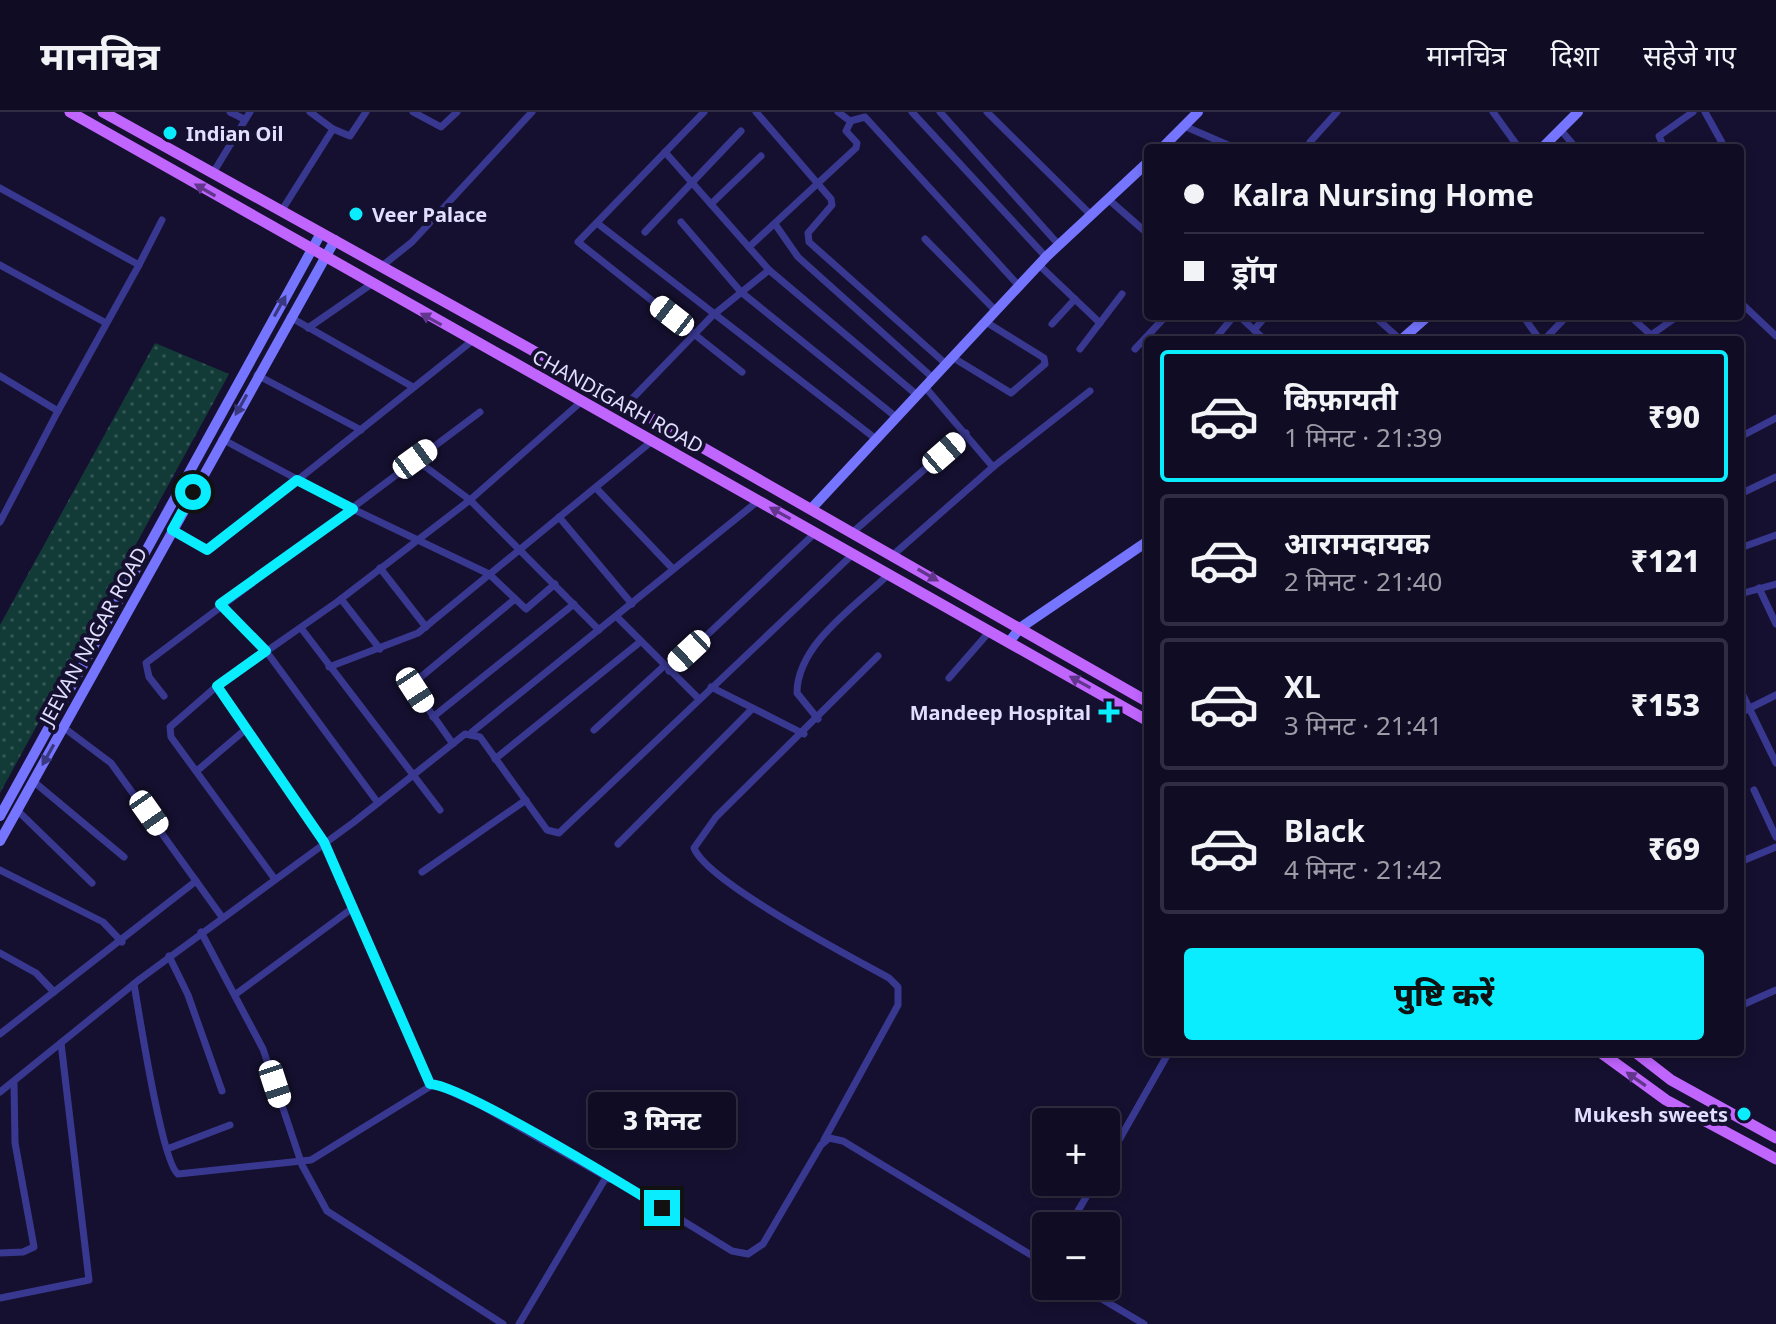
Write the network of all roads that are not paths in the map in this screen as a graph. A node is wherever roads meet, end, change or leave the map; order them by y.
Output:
1 (70, 112) edge
2 (103, 112) edge
3 (230, 112) edge
4 (250, 112) edge
5 (310, 112) edge
6 (366, 112) edge
7 (413, 112) edge
8 (457, 112) edge
9 (532, 112) edge
10 (704, 112) edge
11 (756, 112) edge
12 (838, 112) edge
13 (912, 112) edge
14 (940, 112) edge
15 (987, 112) edge
16 (1337, 112) edge
17 (1493, 112) edge
18 (1578, 112) edge
19 (1693, 112) edge
20 (1705, 112) edge
21 (1195, 113) edge
22 (244, 119) junction
23 (851, 121) junction
24 (1184, 126) junction
25 (333, 129) junction
26 (1560, 129) junction
27 (741, 131) dead end
28 (1310, 142) dead end
29 (1166, 144) edge
30 (1226, 144) edge
31 (1516, 144) edge
32 (1546, 144) edge
33 (1573, 144) edge
34 (1662, 144) edge
35 (1723, 144) edge
36 (665, 152) junction
37 (761, 156) dead end
38 (1144, 166) edge
39 (213, 173) junction
40 (690, 181) junction
41 (819, 184) junction
42 (0, 188) edge
43 (1108, 199) junction
44 (711, 204) junction
45 (282, 210) junction
46 (1091, 215) junction
47 (162, 220) dead end
48 (681, 222) dead end
49 (597, 223) junction
50 (775, 224) junction
51 (1144, 230) edge
52 (645, 232) dead end
53 (321, 233) junction
54 (925, 239) dead end
55 (335, 240) junction
56 (1059, 245) junction
57 (749, 247) junction
58 (311, 251) junction
59 (324, 259) junction
60 (1042, 261) junction
61 (0, 265) edge
62 (139, 265) junction
63 (382, 266) junction
64 (769, 270) junction
65 (370, 285) junction
66 (1019, 286) junction
67 (741, 292) junction
68 (1122, 294) dead end
69 (1075, 299) junction
70 (1744, 306) edge
71 (996, 311) junction
72 (712, 316) junction
73 (290, 317) junction
74 (1162, 320) edge
75 (1232, 320) edge
76 (1241, 320) edge
77 (1263, 320) edge
78 (1378, 320) edge
79 (1424, 320) edge
80 (1526, 320) edge
81 (1563, 320) edge
82 (1634, 320) edge
83 (1672, 320) edge
84 (986, 322) junction
85 (106, 323) junction
86 (1100, 323) junction
87 (1052, 324) dead end
88 (308, 328) junction
89 (1254, 330) junction
90 (696, 334) junction
91 (1147, 336) edge
92 (1218, 336) edge
93 (1261, 336) edge
94 (1396, 336) edge
95 (1406, 336) edge
96 (1539, 336) edge
97 (1546, 336) edge
98 (1776, 336) edge
99 (1144, 339) edge
100 (472, 341) junction
101 (1080, 349) dead end
102 (1135, 349) dead end
103 (949, 361) junction
104 (742, 372) dead end
105 (257, 375) junction
106 (0, 376) edge
107 (933, 378) junction
108 (413, 387) junction
109 (921, 391) junction
110 (1090, 391) dead end
111 (582, 401) junction
112 (627, 404) junction
113 (58, 411) junction
114 (480, 412) dead end
115 (896, 417) junction
116 (1776, 418) edge
117 (361, 430) junction
118 (966, 433) junction
119 (1744, 435) edge
120 (222, 439) junction
121 (876, 439) junction
122 (654, 440) junction
123 (415, 459) junction
124 (993, 467) junction
125 (1776, 477) edge
126 (297, 480) junction
127 (596, 488) junction
128 (1744, 492) edge
129 (470, 500) junction
130 (758, 501) junction
131 (812, 508) junction
132 (353, 509) junction
133 (559, 517) junction
134 (0, 522) edge
135 (172, 530) junction
136 (853, 532) junction
137 (815, 533) junction
138 (1776, 535) edge
139 (418, 540) junction
140 (1144, 544) edge
141 (521, 547) junction
142 (1744, 547) edge
143 (853, 554) junction
144 (893, 555) junction
145 (380, 568) junction
146 (673, 569) junction
147 (489, 574) junction
148 (889, 574) junction
149 (555, 584) junction
150 (1776, 584) edge
151 (1759, 588) junction
152 (1744, 593) edge
153 (341, 599) junction
154 (515, 599) junction
155 (220, 604) junction
156 (574, 604) junction
157 (632, 604) junction
158 (617, 617) junction
159 (1776, 624) edge
160 (426, 627) junction
161 (301, 628) junction
162 (1020, 628) junction
163 (599, 630) junction
164 (990, 631) junction
165 (640, 642) junction
166 (1009, 642) junction
167 (380, 649) junction
168 (266, 651) junction
169 (878, 656) dead end
170 (329, 667) junction
171 (666, 669) junction
172 (949, 678) dead end
173 (217, 686) junction
174 (711, 687) junction
175 (1776, 695) edge
176 (164, 696) dead end
177 (699, 699) junction
178 (1144, 700) edge
179 (752, 709) junction
180 (1744, 710) edge
181 (433, 717) junction
182 (818, 719) junction
183 (1144, 719) edge
184 (63, 727) junction
185 (246, 729) junction
186 (594, 730) dead end
187 (472, 732) junction
188 (804, 734) junction
189 (453, 744) junction
190 (495, 759) junction
191 (1776, 763) edge
192 (198, 770) junction
193 (413, 776) junction
194 (33, 781) junction
195 (1754, 790) dead end
196 (526, 800) junction
197 (378, 803) junction
198 (17, 810) junction
199 (440, 810) dead end
200 (0, 816) edge
201 (1776, 837) edge
202 (0, 841) edge
203 (324, 842) junction
204 (618, 844) dead end
205 (1776, 847) edge
206 (124, 857) dead end
207 (1744, 860) edge
208 (0, 870) edge
209 (422, 872) dead end
210 (274, 878) junction
211 (196, 881) junction
212 (92, 883) dead end
213 (354, 907) junction
214 (222, 917) junction
215 (201, 932) junction
216 (122, 942) junction
217 (0, 953) edge
218 (169, 956) junction
219 (134, 984) junction
220 (1776, 990) edge
221 (54, 992) junction
222 (236, 994) junction
223 (1744, 1004) edge
224 (0, 1034) edge
225 (61, 1043) junction
226 (1167, 1056) edge
227 (1606, 1056) edge
228 (1642, 1056) edge
229 (14, 1083) junction
230 (430, 1084) junction
231 (222, 1091) dead end
232 (0, 1092) edge
233 (230, 1125) dead end
234 (1120, 1138) edge
235 (1776, 1138) edge
236 (824, 1140) junction
237 (167, 1149) junction
238 (1776, 1159) edge
239 (301, 1162) junction
240 (608, 1178) junction
241 (0, 1253) edge
242 (1032, 1256) edge
243 (0, 1298) edge
244 (1104, 1300) edge
245 (503, 1324) edge
246 (519, 1324) edge
247 (1144, 1324) edge

58 -> 1 main road, CHANDIGARH ROAD
2 - 39 main road, CHANDIGARH ROAD
3 - 22 street
4 - 22 street
5 - 25 street
6 - 25 street
7 - 8 street
9 - 63 street
10 - 36 street
11 - 41 street
12 - 23 street
13 - 60 street
14 - 56 street
15 - 46 street
16 - 28 street
17 - 31 street
18 - 26 street
19 - 34 street
20 - 35 street
21 - 24 street
22 - 39 street
23 - 41 street
23 - 66 street
24 - 29 street
24 - 30 street
25 - 45 street
26 - 32 street
26 - 33 street
27 - 40 street
36 - 40 street
36 - 49 street
37 - 44 street
38 - 43 street
39 - 45 main road, CHANDIGARH ROAD
40 - 44 street
40 - 52 street
41 - 50 street
41 - 103 street
42 - 62 street
43 - 46 street
43 - 51 street
44 - 57 street
45 - 53 main road, CHANDIGARH ROAD
46 - 56 street
47 - 62 street
48 - 67 street
49 - 72 street
49 - 90 street
50 - 57 street
50 - 107 street
53 - 55 main road, CHANDIGARH ROAD
53 - 58 street, JEEVAN NAGAR ROAD
54 - 71 street
55 - 59 street, JEEVAN NAGAR ROAD
55 - 63 main road, CHANDIGARH ROAD
56 - 60 street
57 - 64 street
58 - 59 main road, CHANDIGARH ROAD
200 -> 58 street, JEEVAN NAGAR ROAD
59 - 65 main road, CHANDIGARH ROAD
59 - 73 street, JEEVAN NAGAR ROAD
60 - 66 street
60 - 69 street
61 - 85 street
62 - 85 street
63 - 112 main road, CHANDIGARH ROAD
64 - 67 street
64 - 109 street
65 - 88 street
100 -> 65 main road, CHANDIGARH ROAD
66 - 71 street
67 - 72 street
67 - 115 street
68 - 86 street
69 - 86 street
69 - 87 street
70 - 98 street
71 - 84 street
72 - 90 street
72 - 121 street
73 - 88 street
73 - 105 street, JEEVAN NAGAR ROAD
74 - 91 street
75 - 92 street
76 - 89 street
77 - 89 street
78 - 94 street
79 - 95 street
80 - 96 street
81 - 97 street
82 - 83 street
84 - 103 street
84 - 103 street
85 - 113 street
86 - 101 street
88 - 108 street
89 - 93 street
90 - 104 street
90 - 112 street
99 - 102 street
100 - 108 street
100 - 111 main road, CHANDIGARH ROAD
103 - 107 street
105 - 117 street
105 -> 120 street, JEEVAN NAGAR ROAD
106 - 113 street
107 - 109 street
108 - 117 street
109 - 115 street
109 - 118 street
110 - 124 street
111 - 122 main road, CHANDIGARH ROAD
111 - 129 street
112 - 131 main road, CHANDIGARH ROAD
113 - 134 street
114 - 123 street
115 - 121 street
116 - 119 street
117 - 126 street
118 - 124 street
118 - 136 street
120 - 126 street
120 - 135 street, JEEVAN NAGAR ROAD
121 - 131 street
122 - 127 street
122 - 130 main road, CHANDIGARH ROAD
123 - 129 street
123 - 132 street
124 - 144 street
125 - 128 street
126 - 132 street
126 - 135 street
127 - 133 street
127 - 146 street
129 - 139 street
129 - 141 street
137 -> 130 main road, CHANDIGARH ROAD
130 - 146 street
131 - 136 main road, CHANDIGARH ROAD
132 - 139 street
132 - 155 street
133 - 141 street
133 - 157 street
135 - 184 street, JEEVAN NAGAR ROAD
136 - 144 main road, CHANDIGARH ROAD
137 - 143 main road, CHANDIGARH ROAD
137 - 171 street
138 - 142 street
139 - 145 street
139 - 147 street
140 - 162 street
141 - 147 street
141 - 149 street
143 - 148 main road, CHANDIGARH ROAD
143 - 174 street
144 -> 162 main road, CHANDIGARH ROAD
145 - 153 street
145 - 160 street
146 - 157 street
147 - 154 street
147 - 160 street
148 - 164 main road, CHANDIGARH ROAD
148 - 182 street
149 - 154 street
149 - 156 street
150 - 151 street
151 - 152 street
151 - 159 street
153 - 161 street
153 - 167 street
154 - 181 street
155 - 168 street
155 - 176 street
156 - 163 street
156 - 181 street
157 - 158 street
158 - 163 street
158 - 165 street
160 - 167 street
161 - 168 street
161 - 170 street
162 - 166 street
162 - 178 main road, CHANDIGARH ROAD
163 - 187 street
164 - 166 main road, CHANDIGARH ROAD
164 - 172 street
165 - 171 street
165 - 190 street
183 -> 166 main road, CHANDIGARH ROAD
167 - 170 street
168 - 173 street
168 - 197 street
169 - 182 street
170 - 193 street
171 - 177 street
171 - 186 street
173 - 185 street
173 - 192 street
174 - 177 street
174 - 179 street
175 - 180 street
177 - 196 street
179 - 188 street
179 - 204 street
180 - 191 street
181 - 189 street
182 - 188 street
184 -> 194 street, JEEVAN NAGAR ROAD
184 - 211 street
185 - 192 street
185 - 203 street
187 - 189 street
187 - 190 street
188 - 236 street
189 - 193 street
190 - 196 street
192 - 210 street
193 - 197 street
193 - 199 street
194 - 198 street, JEEVAN NAGAR ROAD
194 - 206 street
195 - 201 street
196 - 209 street
197 - 203 street
198 - 202 street, JEEVAN NAGAR ROAD
198 - 212 street
203 - 210 street
203 - 213 street
205 - 207 street
208 - 216 street
210 - 214 street
211 - 214 street
211 - 216 street
213 - 222 street
213 - 230 street
214 - 215 street
215 - 218 street
215 - 222 street
216 - 221 street
217 - 221 street
218 - 219 street
218 - 231 street
219 - 225 street
219 - 237 street
220 - 223 street
221 - 224 street
222 - 239 street
225 - 229 street
225 - 243 street
226 - 234 street
238 -> 227 main road
228 - 235 main road
229 - 232 street
229 - 241 street
230 - 239 street
230 - 240 street
233 - 237 street
236 - 240 street
236 - 242 street
237 - 239 street
239 - 245 street
240 - 246 street
244 - 247 street

